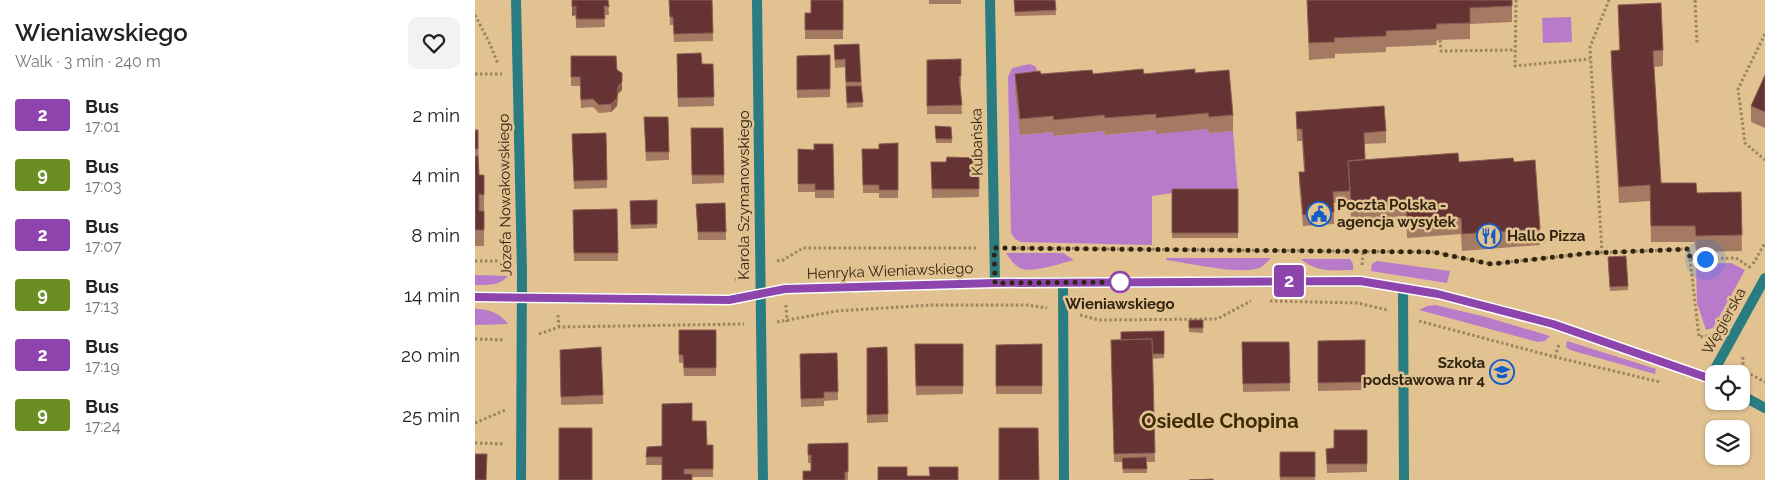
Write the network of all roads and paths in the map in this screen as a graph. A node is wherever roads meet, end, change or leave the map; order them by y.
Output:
1 (516, 0) edge
2 (757, 0) edge
3 (990, 0) edge
4 (1516, 0) edge
5 (1609, 0) edge
6 (1695, 0) edge
7 (475, 15) edge
8 (1765, 34) edge
9 (1440, 40) edge
10 (1697, 43) dead end
11 (1515, 50) junction
12 (1590, 58) junction
13 (475, 74) edge
14 (1765, 160) edge
15 (1765, 243) edge
16 (994, 248) junction
17 (1602, 253) junction
18 (1690, 259) junction
19 (475, 260) edge
20 (760, 264) junction
21 (1751, 267) junction
22 (522, 271) junction
23 (1747, 275) dead end
24 (1765, 278) edge
25 (733, 281) dead end
26 (1063, 282) junction
27 (995, 283) junction
28 (1403, 289) junction
29 (760, 294) junction
30 (475, 297) edge
31 (521, 297) junction
32 (1260, 301) dead end
33 (1269, 301) dead end
34 (1062, 310) junction
35 (1402, 314) junction
36 (761, 326) junction
37 (521, 335) junction
38 (1716, 335) dead end
39 (475, 339) edge
40 (1719, 365) edge
41 (1705, 377) edge
42 (1661, 382) dead end
43 (1750, 400) edge
44 (1765, 408) edge
45 (508, 409) dead end
46 (475, 423) edge
47 (475, 443) edge
48 (508, 444) dead end
49 (521, 480) edge
50 (763, 480) edge
51 (1064, 480) edge
52 (1404, 480) edge

1 - 22 street, Józefa Nowakowskiego
2 - 20 street, Karola Szymanowskiego
3 - 16 street, Kubańska
4 - 11 path
5 - 12 path
6 - 10 path
7 - 13 path
8 - 14 path
9 - 11 path
11 - 12 path
12 - 17 path
15 - 21 path
16 - 17 path
16 - 20 path
16 - 27 street, Kubańska
17 - 18 path
18 - 21 path
18 - 38 path
19 - 22 path
20 - 25 path
20 - 29 street, Karola Szymanowskiego
21 - 23 path
22 - 31 street, Józefa Nowakowskiego
24 - 40 street, Węgierska
26 - 27 street, Henryka Wieniawskiego
26 - 28 street, Henryka Wieniawskiego
26 - 34 street
27 - 29 street, Henryka Wieniawskiego
28 - 35 street
28 - 41 street, Henryka Wieniawskiego
29 - 31 street, Henryka Wieniawskiego
29 - 36 street, Karola Szymanowskiego
30 - 31 street, Henryka Wieniawskiego
31 - 37 street, Józefa Nowakowskiego
32 - 34 path
33 - 35 path
34 - 36 path
34 - 51 street
35 - 42 path
35 - 52 street
36 - 37 path
36 - 50 street, Karola Szymanowskiego
37 - 39 path
37 - 49 street, Józefa Nowakowskiego
43 - 44 street
45 - 46 path
47 - 48 path

